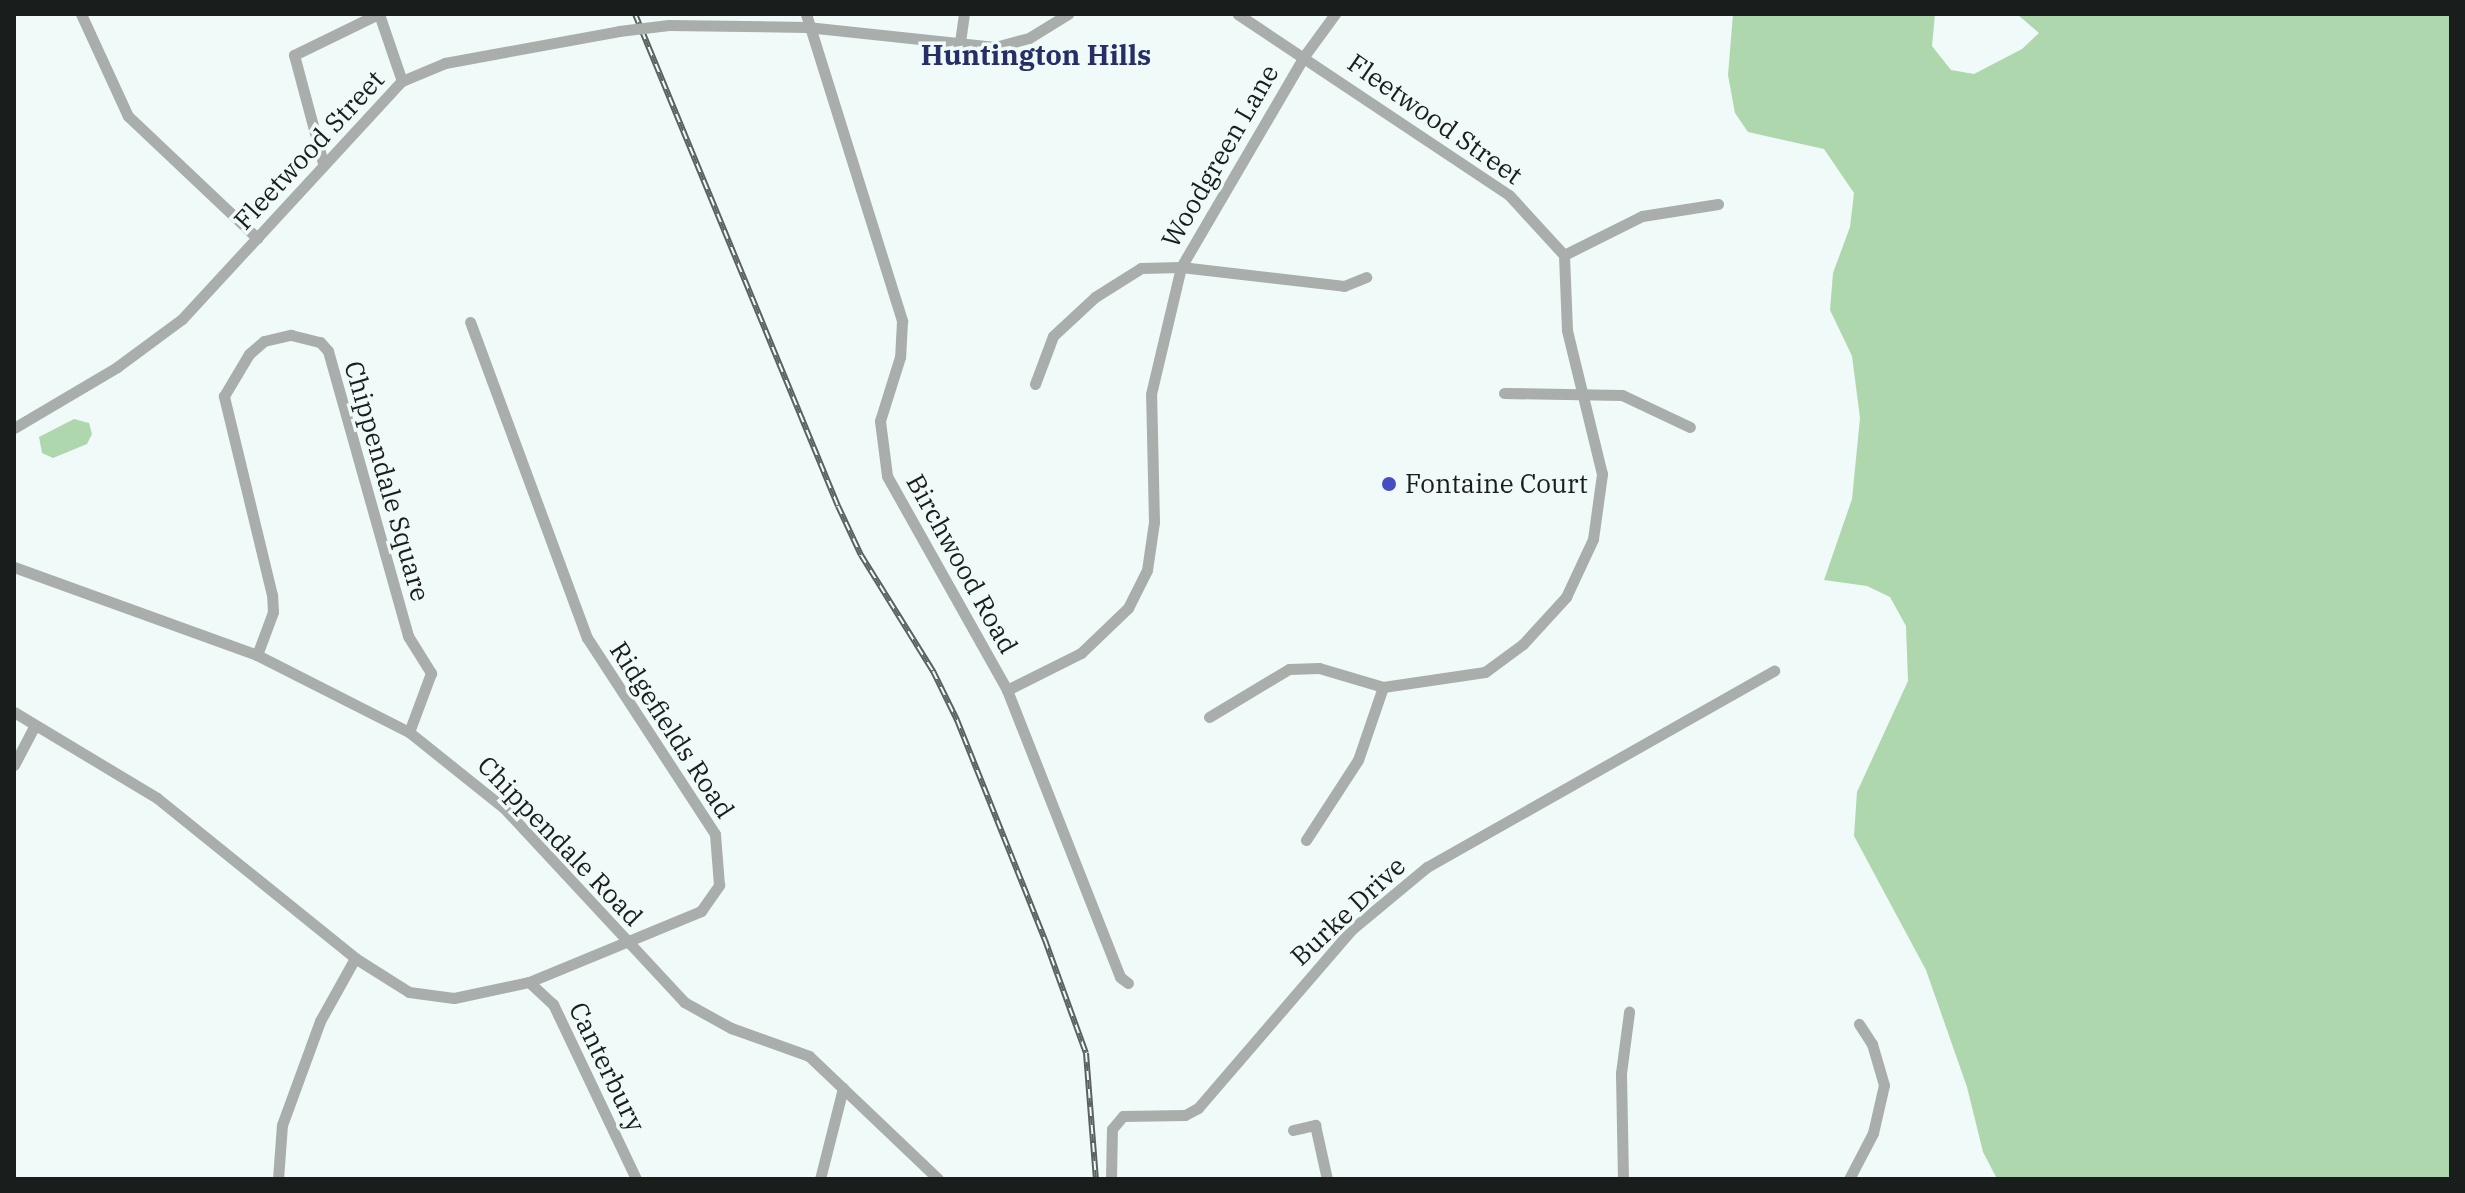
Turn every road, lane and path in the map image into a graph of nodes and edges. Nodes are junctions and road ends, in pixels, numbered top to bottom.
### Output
1 (81, 14) edge
2 (379, 14) edge
3 (964, 14) edge
4 (1068, 14) edge
5 (1238, 14) edge
6 (1335, 14) edge
7 (687, 18) edge
8 (806, 20) edge
9 (960, 42) junction
10 (1305, 55) junction
11 (402, 81) junction
12 (323, 163) junction
13 (1718, 204) dead end
14 (257, 238) junction
15 (1564, 255) junction
16 (1181, 267) junction
17 (1366, 277) dead end
18 (470, 322) dead end
19 (1035, 384) dead end
20 (1504, 393) dead end
21 (1585, 393) junction
22 (14, 427) edge
23 (1690, 427) dead end
24 (14, 567) edge
25 (257, 655) junction
26 (1774, 671) dead end
27 (1383, 687) junction
28 (1007, 690) junction
29 (14, 712) edge
30 (1209, 717) dead end
31 (35, 725) junction
32 (409, 732) junction
33 (14, 765) edge
34 (1306, 840) dead end
35 (628, 941) junction
36 (355, 958) junction
37 (529, 982) junction
38 (1128, 983) dead end
39 (1629, 1012) dead end
40 (1859, 1024) dead end
41 (843, 1088) junction
42 (1293, 1130) dead end
43 (278, 1179) edge
44 (636, 1179) edge
45 (820, 1179) edge
46 (938, 1179) edge
47 (1111, 1179) edge
48 (1327, 1179) edge
49 (1623, 1179) edge
50 (1849, 1179) edge

1 - 14 street
2 - 11 street
2 - 12 street
3 - 9 street
4 - 9 street, Fleetwood Street
5 - 10 street, Fleetwood Street
6 - 10 street, Woodgreen Lane
7 - 8 street, Fleetwood Street
7 - 11 street, Fleetwood Street, bridge
8 - 9 street, Fleetwood Street
8 - 28 street, Birchwood Road
10 - 15 street, Fleetwood Street
10 - 16 street, Woodgreen Lane
11 - 12 street, Fleetwood Street
12 - 14 street, Fleetwood Street
13 - 15 street
14 - 22 street, Fleetwood Street
15 - 21 street
16 - 17 street
16 - 19 street
16 - 28 street, Woodgreen Lane
18 - 35 street, Ridgefields Road
20 - 21 street
21 - 23 street
21 - 27 street
24 - 25 street, Chippendale Road
25 - 32 street, Chippendale Road
25 - 32 street, Chippendale Square
26 - 47 street, Burke Drive
27 - 30 street
27 - 34 street
28 - 38 street, Birchwood Road
29 - 31 street, Ridgefields Road
31 - 33 street
31 - 36 street, Ridgefields Road
32 - 35 street, Chippendale Road
35 - 37 street, Ridgefields Road
35 - 41 street, Chippendale Road
36 - 37 street, Ridgefields Road
36 - 43 street
37 - 44 street, Canterbury
39 - 49 street
40 - 50 street
41 - 45 street
41 - 46 street, Chippendale Road
42 - 48 street

